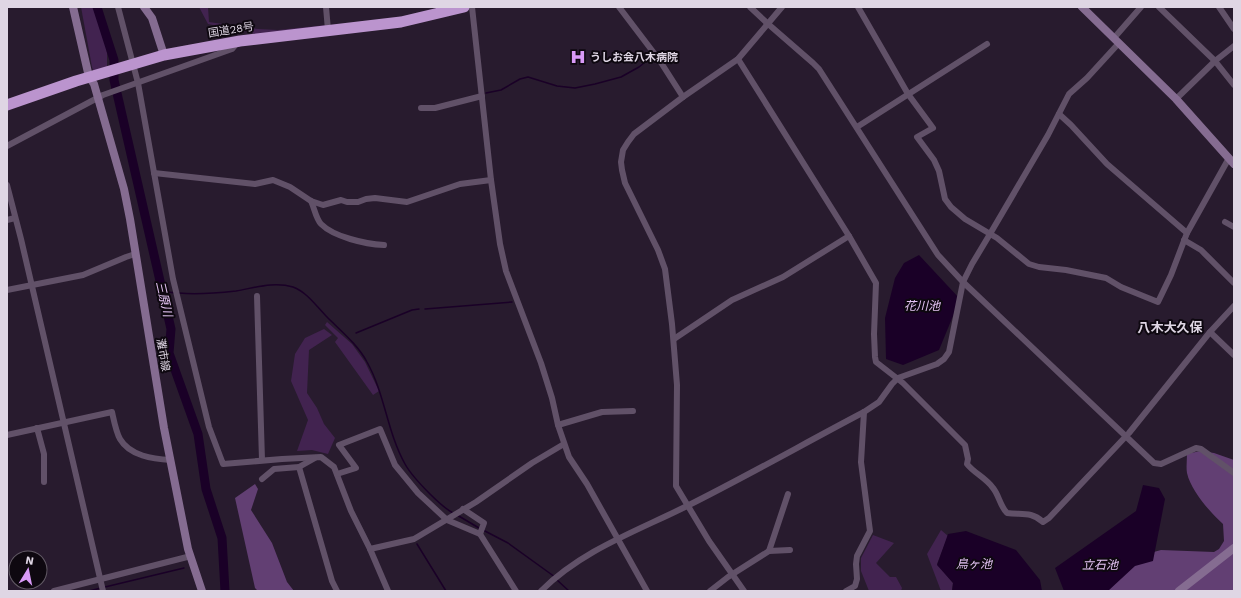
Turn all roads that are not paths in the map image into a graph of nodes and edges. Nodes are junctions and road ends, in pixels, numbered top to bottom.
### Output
1 (73, 7) edge
2 (118, 7) edge
3 (144, 7) edge
4 (326, 7) edge
5 (464, 7) edge
6 (472, 7) edge
7 (619, 7) edge
8 (750, 7) edge
9 (782, 7) edge
10 (858, 7) edge
11 (1082, 7) edge
12 (1141, 7) edge
13 (1159, 7) edge
14 (1219, 7) edge
15 (767, 23) junction
16 (1234, 29) edge
17 (328, 30) junction
18 (1117, 40) junction
19 (240, 41) junction
20 (987, 44) dead end
21 (1234, 46) edge
22 (164, 55) junction
23 (738, 59) junction
24 (1215, 61) junction
25 (131, 65) junction
26 (89, 77) junction
27 (136, 84) junction
28 (1234, 85) edge
29 (908, 94) junction
30 (100, 96) junction
31 (482, 96) junction
32 (683, 97) junction
33 (1176, 99) junction
34 (7, 105) edge
35 (421, 108) dead end
36 (1059, 114) junction
37 (857, 127) junction
38 (7, 146) edge
39 (1231, 161) edge
40 (154, 173) junction
41 (491, 180) junction
42 (7, 185) edge
43 (312, 201) junction
44 (15, 218) junction
45 (7, 220) edge
46 (1225, 222) dead end
47 (1234, 227) edge
48 (1187, 233) junction
49 (990, 234) junction
50 (849, 236) junction
51 (1184, 240) junction
52 (384, 245) dead end
53 (135, 254) junction
54 (963, 282) junction
55 (1234, 283) edge
56 (31, 285) junction
57 (7, 290) edge
58 (257, 296) dead end
59 (1234, 306) edge
60 (1210, 332) junction
61 (674, 339) junction
62 (1234, 355) edge
63 (898, 378) junction
64 (633, 411) dead end
65 (864, 412) junction
66 (64, 423) junction
67 (558, 425) junction
68 (37, 428) junction
69 (7, 435) edge
70 (1125, 437) junction
71 (564, 444) junction
72 (316, 458) junction
73 (171, 460) junction
74 (262, 460) junction
75 (299, 467) junction
76 (1234, 473) edge
77 (337, 474) junction
78 (262, 480) dead end
79 (44, 482) dead end
80 (788, 494) dead end
81 (686, 506) junction
82 (462, 510) junction
83 (448, 519) junction
84 (480, 534) junction
85 (618, 538) junction
86 (1234, 548) edge
87 (370, 549) junction
88 (790, 550) dead end
89 (769, 551) junction
90 (191, 556) junction
91 (733, 574) junction
92 (100, 580) junction
93 (54, 591) edge
94 (103, 591) edge
95 (202, 591) edge
96 (337, 591) edge
97 (388, 591) edge
98 (516, 591) edge
99 (541, 591) edge
100 (647, 591) edge
101 (710, 591) edge
102 (744, 591) edge
103 (846, 591) edge
104 (1180, 591) edge

1 - 26 main road, 灘市線
2 - 25 street
3 - 22 main road
4 - 17 street
5 - 17 highway, 国道28号
6 - 31 street
7 - 32 street
8 - 15 street
9 - 15 street
10 - 29 street
11 - 18 main road
12 - 18 street
13 - 24 street
14 - 16 street
15 - 23 street
15 - 37 street
17 - 19 highway, 国道28号
18 - 33 main road
18 - 36 street
19 - 22 highway, 国道28号
19 - 27 street
20 - 29 street
21 - 24 street
22 - 25 highway, 国道28号
23 - 32 street
23 - 50 street
24 - 28 street
24 - 33 street
25 - 26 highway, 国道28号
25 - 27 street
26 - 30 main road, 灘市線
26 - 34 highway, 国道28号
27 - 30 street
27 - 40 street
29 - 37 street
29 - 49 street
30 - 38 street
30 - 53 main road, 灘市線
31 - 35 street
31 - 41 street
32 - 61 street
33 - 39 main road
36 - 48 street
36 - 49 street
37 - 54 street
39 - 48 street
40 - 43 street
40 - 74 street
41 - 43 street
41 - 67 street
42 - 44 street
43 - 52 street
44 - 45 street
44 - 56 street
46 - 47 street
48 - 51 street
49 - 51 street
49 - 54 street
50 - 61 street
50 - 63 street
51 - 55 street
53 - 56 street
53 - 73 main road, 灘市線
54 - 63 street
54 - 70 street
56 - 57 street
56 - 66 street
58 - 74 street
59 - 60 street
60 - 62 street
60 - 70 street
61 - 81 street
63 - 65 street
63 - 70 street
64 - 67 street
65 - 81 street
65 - 103 street
66 - 68 street
66 - 73 street
66 - 92 street
67 - 71 street
68 - 69 street
68 - 79 street
70 - 76 street
71 - 82 street
71 - 85 street
72 - 74 street
72 - 75 street
72 - 77 street
73 - 90 main road, 灘市線
75 - 78 street
75 - 96 street
77 - 83 street
77 - 87 street
80 - 89 street
81 - 85 street
81 - 91 street
82 - 83 street
82 - 84 street
83 - 84 street
83 - 87 street
84 - 98 street
85 - 99 street
85 - 100 street
86 - 104 main road
87 - 97 street
88 - 89 street
89 - 91 street
90 - 92 street
90 - 95 main road, 灘市線
91 - 101 street
91 - 102 street
92 - 93 street
92 - 94 street

